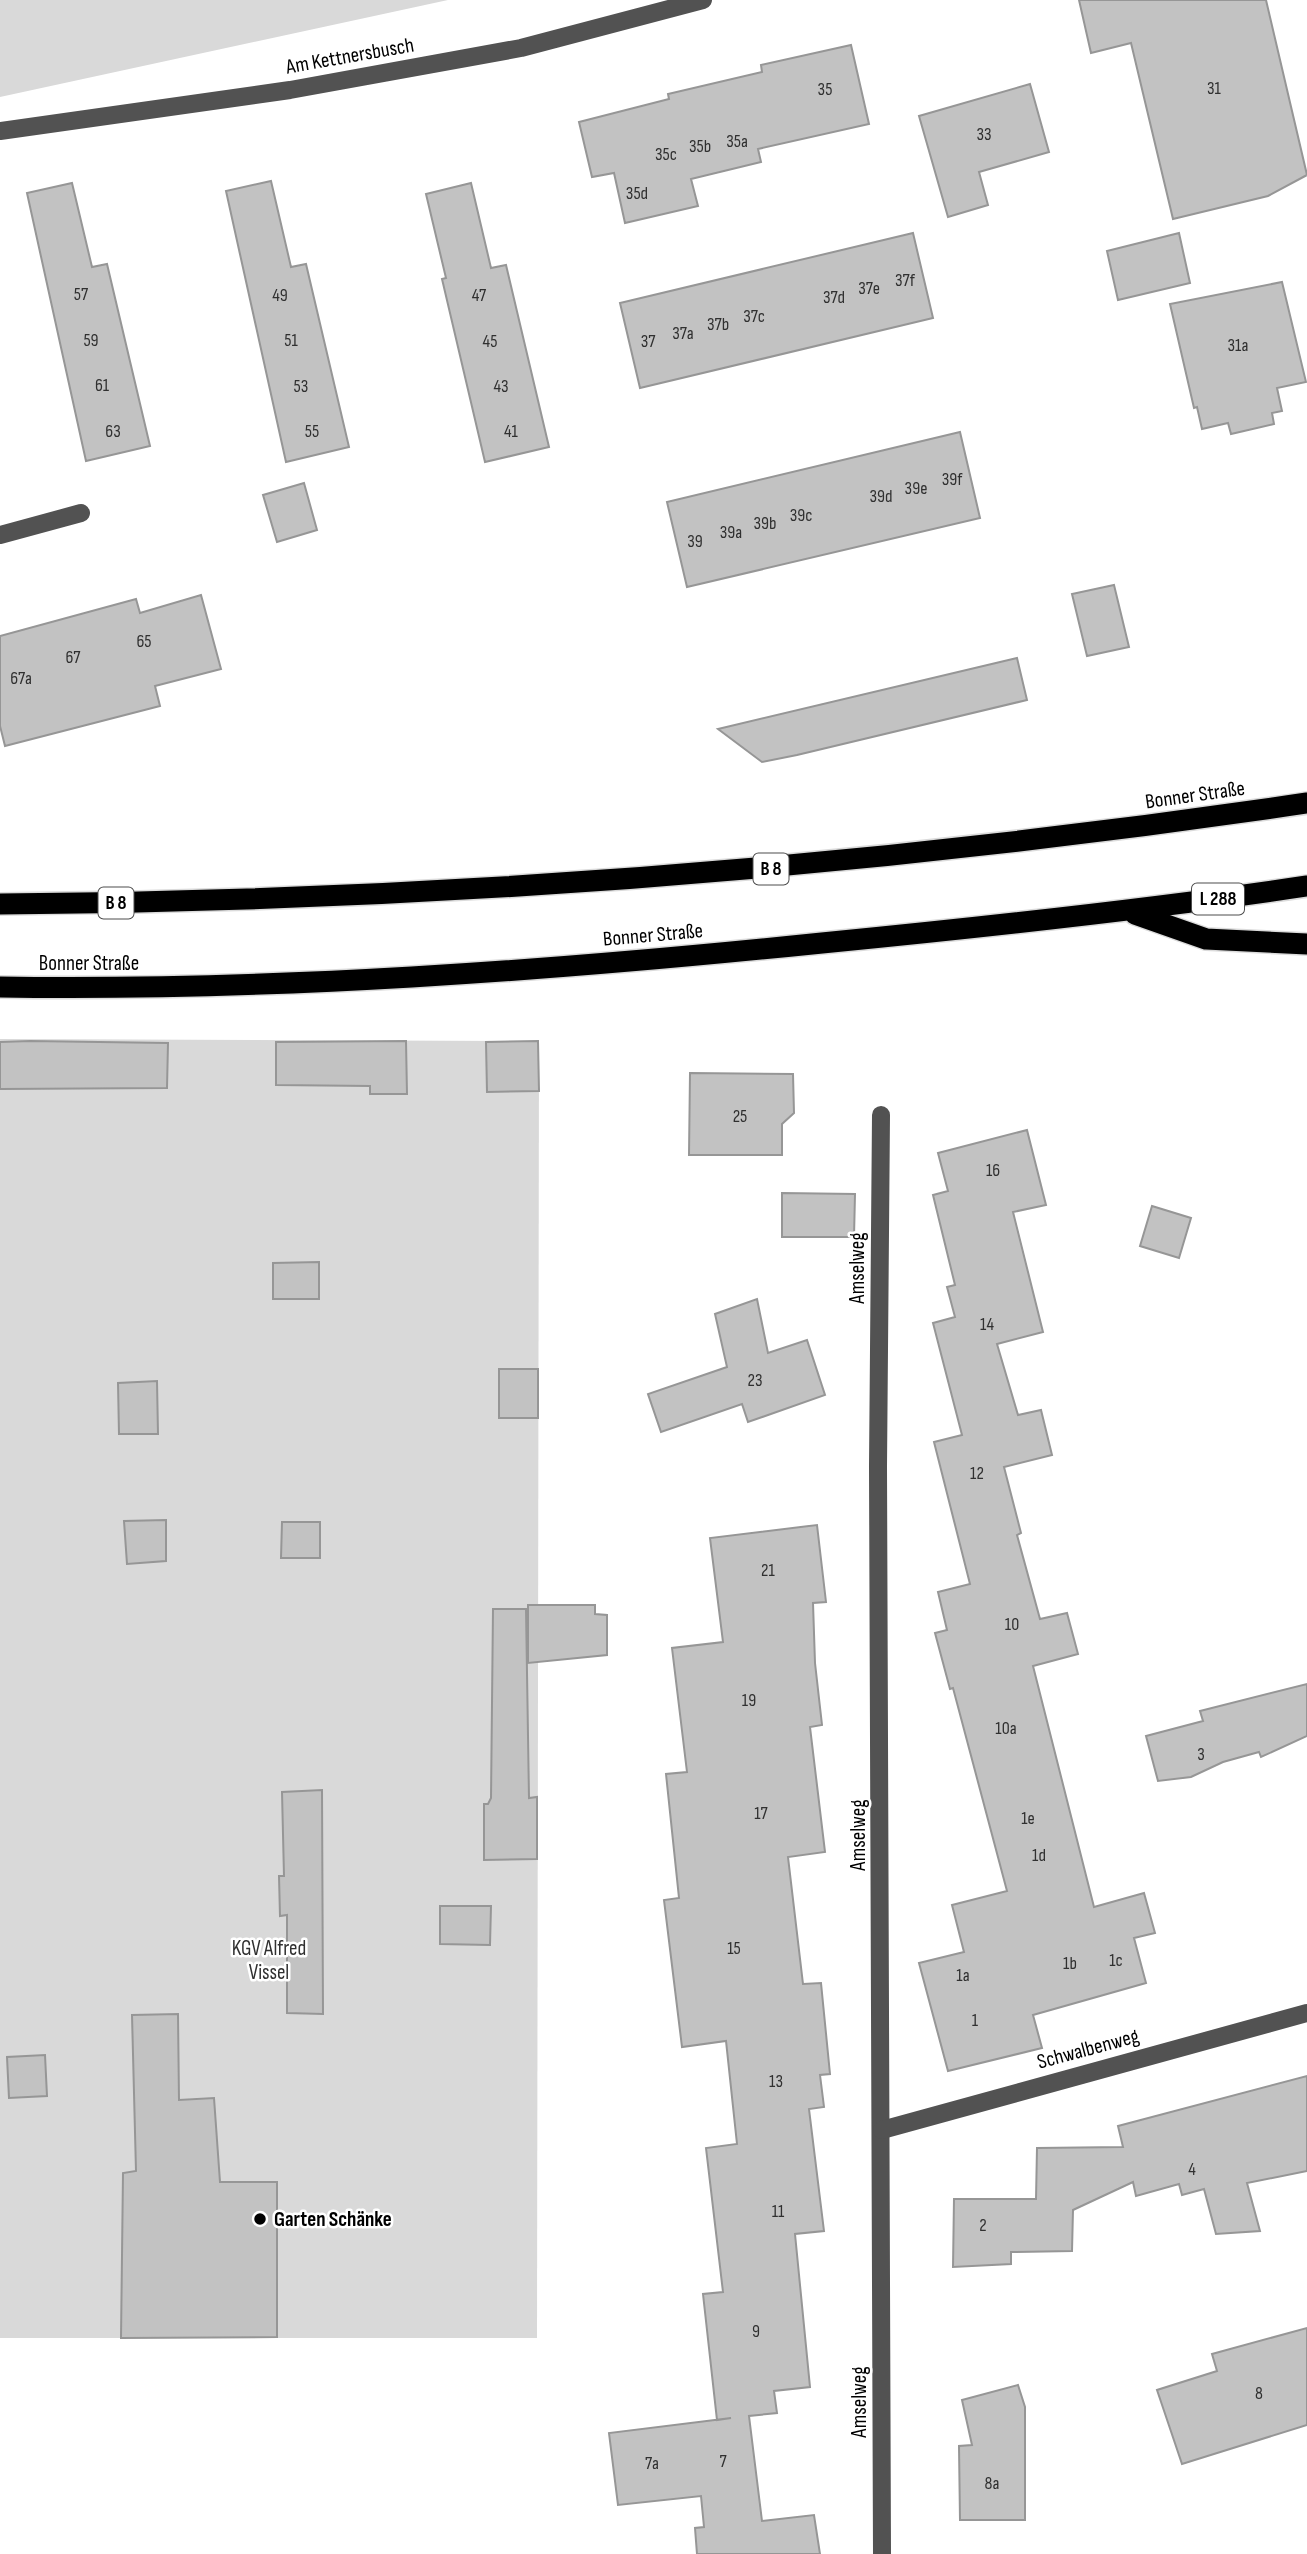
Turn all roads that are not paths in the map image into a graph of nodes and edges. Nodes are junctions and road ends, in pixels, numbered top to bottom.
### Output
1 (703, 0) edge
2 (0, 131) edge
3 (81, 513) dead end
4 (0, 534) edge
5 (1307, 803) edge
6 (1307, 886) edge
7 (0, 904) edge
8 (1129, 912) junction
9 (1307, 944) edge
10 (0, 987) edge
11 (881, 1115) dead end
12 (1307, 2013) edge
13 (882, 2130) junction
14 (882, 2554) edge

1 - 2 street, Am Kettnersbusch
3 - 4 street
5 - 7 highway, Bonner Straße / B 8
6 - 8 highway, Bonner Straße / L 288
8 - 9 highway
8 - 10 highway, Bonner Straße
11 - 13 street, Amselweg
12 - 13 street, Schwalbenweg
13 - 14 street, Amselweg

